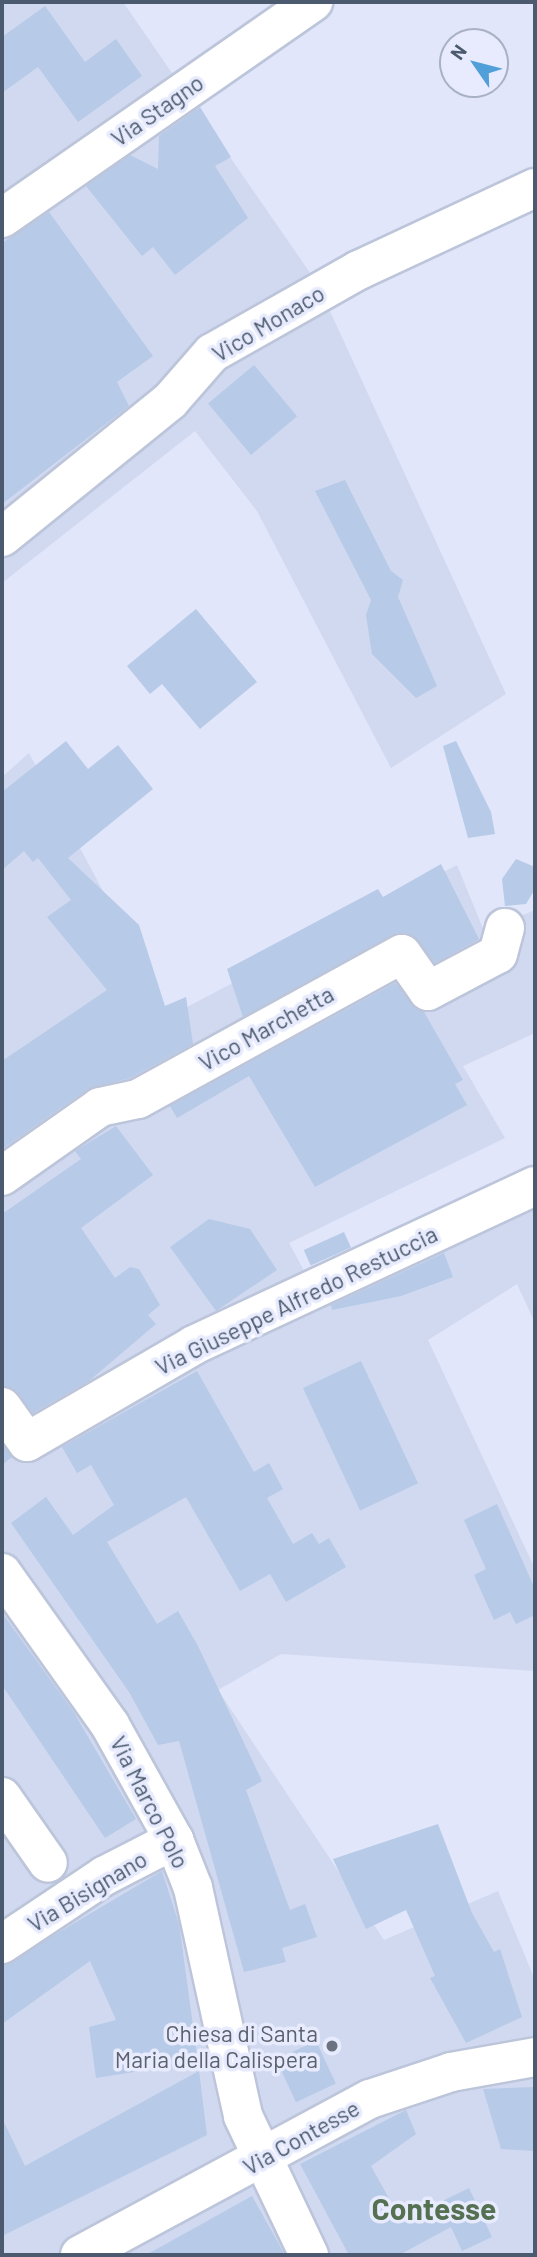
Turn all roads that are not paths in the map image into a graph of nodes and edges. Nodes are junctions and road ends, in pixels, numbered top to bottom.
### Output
1 (313, 2) edge
2 (535, 188) edge
3 (2, 218) edge
4 (2, 537) edge
5 (505, 928) dead end
6 (2, 1176) edge
7 (535, 1186) edge
8 (2, 1407) edge
9 (2, 1573) edge
10 (2, 1797) edge
11 (174, 1840) junction
12 (48, 1863) dead end
13 (2, 1944) edge
14 (535, 2057) edge
15 (260, 2161) junction
16 (80, 2255) edge
17 (309, 2255) edge

1 - 3 street, Via Stagno
2 - 4 street, Vico Monaco
5 - 6 street, Vico Marchetta
7 - 8 street, Via Giuseppe Alfredo Restuccia
9 - 11 street, Via Marco Polo
10 - 12 street
11 - 13 street, Via Bisignano
11 - 15 street, Via Marco Polo
14 - 15 street, Via Contesse
15 - 16 street, Via Contesse
15 - 17 street, Via Marco Polo

